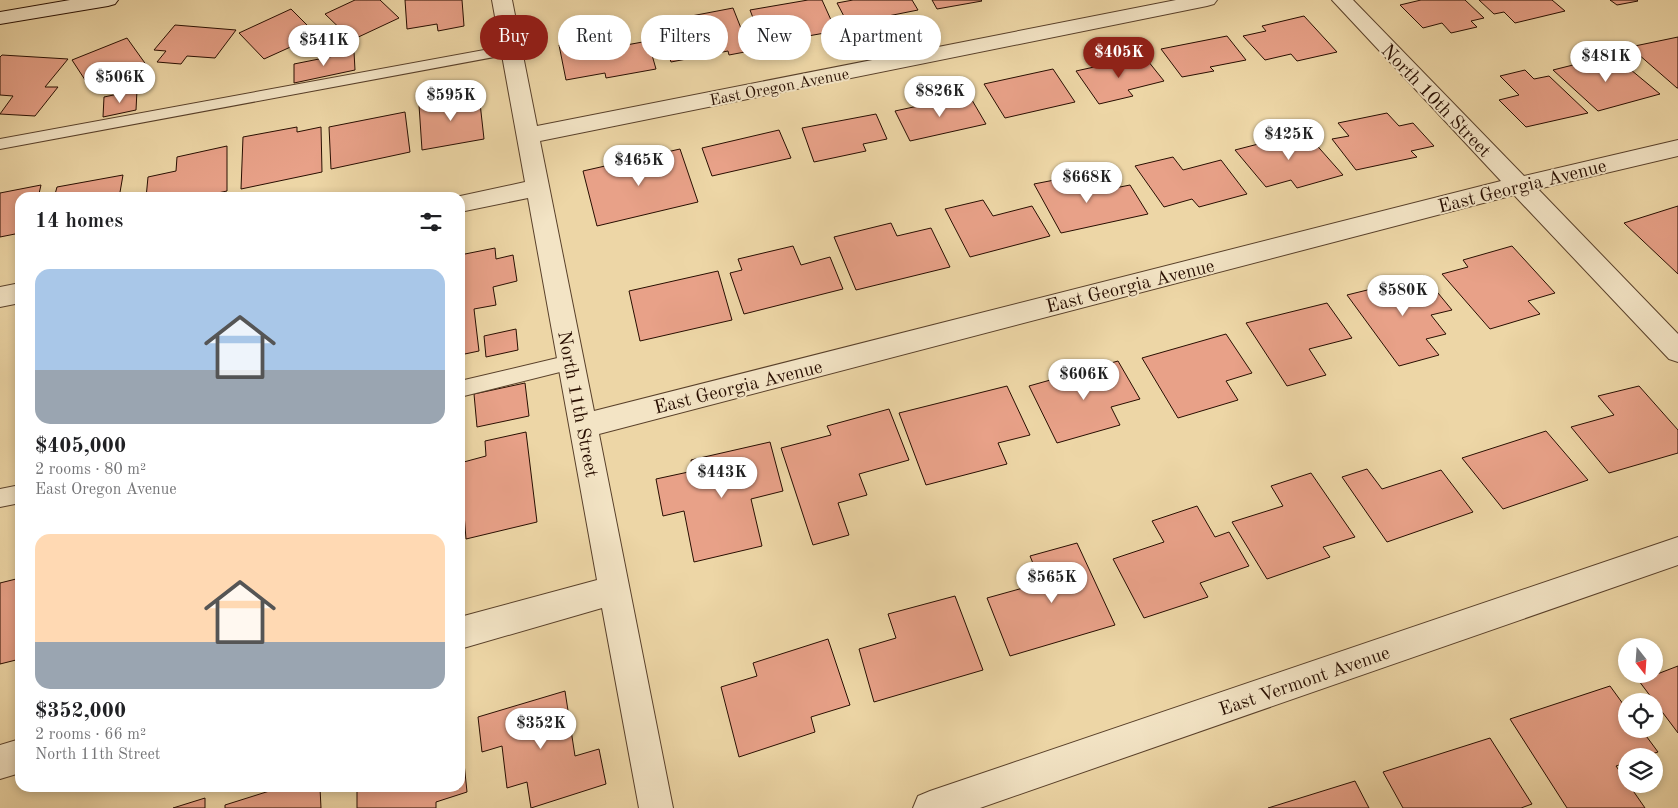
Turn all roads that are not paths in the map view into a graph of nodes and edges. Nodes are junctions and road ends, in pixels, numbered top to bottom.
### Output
1 (108, 0) edge
2 (502, 0) edge
3 (1207, 0) edge
4 (1342, 0) edge
5 (505, 15) edge
6 (0, 18) edge
7 (480, 56) edge
8 (513, 60) edge
9 (527, 136) junction
10 (0, 144) edge
11 (1678, 148) edge
12 (1518, 185) junction
13 (537, 188) junction
14 (465, 202) edge
15 (15, 294) edge
16 (0, 297) edge
17 (1678, 352) edge
18 (570, 363) junction
19 (465, 389) edge
20 (583, 426) junction
21 (15, 495) edge
22 (0, 498) edge
23 (1678, 551) edge
24 (616, 590) junction
25 (465, 633) edge
26 (15, 758) edge
27 (0, 762) edge
28 (656, 808) edge
29 (930, 808) edge

1 - 6 street
2 - 5 street, North 11th Street
3 - 9 street, East Oregon Avenue
4 - 12 street, North 10th Street
7 - 10 lane
8 - 9 street, North 11th Street
9 - 13 street, North 11th Street
11 - 12 street, East Georgia Avenue
12 - 17 street, North 10th Street
12 - 20 street, East Georgia Avenue
13 - 14 street
13 - 18 street, North 11th Street
15 - 16 street
18 - 19 lane
18 - 20 street, North 11th Street
20 - 24 street, North 11th Street
21 - 22 lane
23 - 29 street, East Vermont Avenue
24 - 25 street
24 - 28 street, North 11th Street
26 - 27 street

